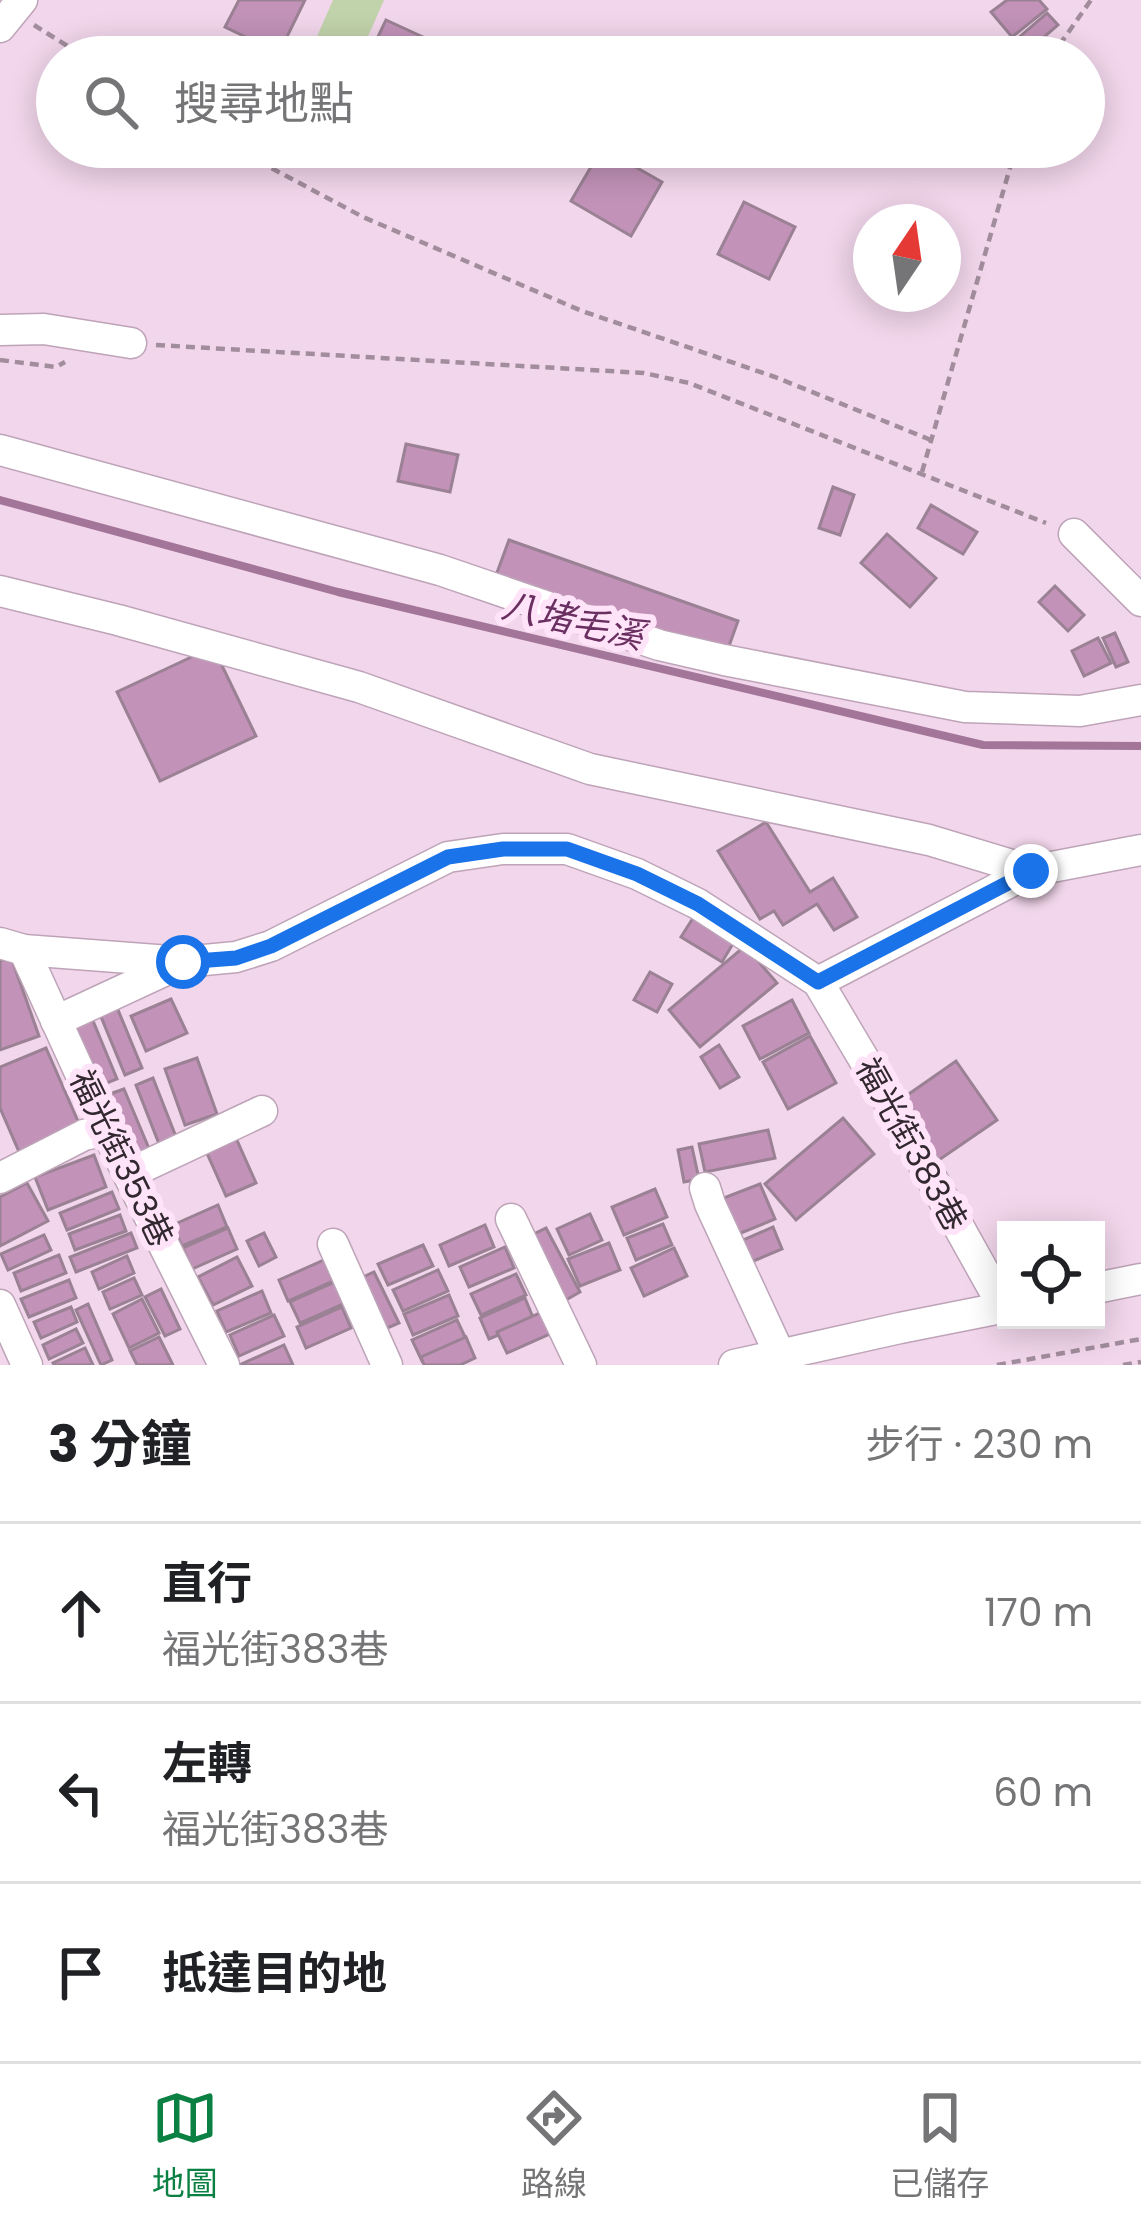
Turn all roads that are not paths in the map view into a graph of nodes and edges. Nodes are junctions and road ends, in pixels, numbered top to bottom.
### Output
1 (0, 330) edge
2 (130, 344) road end
3 (0, 450) edge
4 (1074, 534) road end
5 (0, 591) edge
6 (1141, 601) edge
7 (1141, 700) edge
8 (1141, 850) edge
9 (1031, 871) junction
10 (12, 946) edge
11 (183, 962) junction
12 (818, 982) junction
13 (56, 1021) junction
14 (262, 1111) dead end
15 (106, 1130) junction
16 (128, 1174) junction
17 (0, 1178) edge
18 (705, 1188) dead end
19 (512, 1220) dead end
20 (332, 1244) dead end
21 (1141, 1279) edge
22 (1105, 1286) edge
23 (997, 1294) edge
24 (0, 1304) edge
25 (997, 1310) edge
26 (779, 1353) junction
27 (27, 1365) edge
28 (224, 1365) edge
29 (387, 1365) edge
30 (581, 1365) edge
31 (734, 1365) edge

1 - 2 street
3 - 7 street
4 - 6 street
5 - 9 street
8 - 9 street
9 - 12 street
10 - 11 street, 福光街383巷
10 - 13 street, 福光街353巷
11 - 12 street, 福光街383巷
11 - 13 street
12 - 23 street, 福光街383巷
13 - 15 street, 福光街353巷
14 - 16 street
15 - 16 street, 福光街353巷
15 - 17 street
16 - 28 street, 福光街353巷
18 - 26 street
19 - 30 street
20 - 29 street
21 - 22 street
24 - 27 street
25 - 26 street
26 - 31 street

